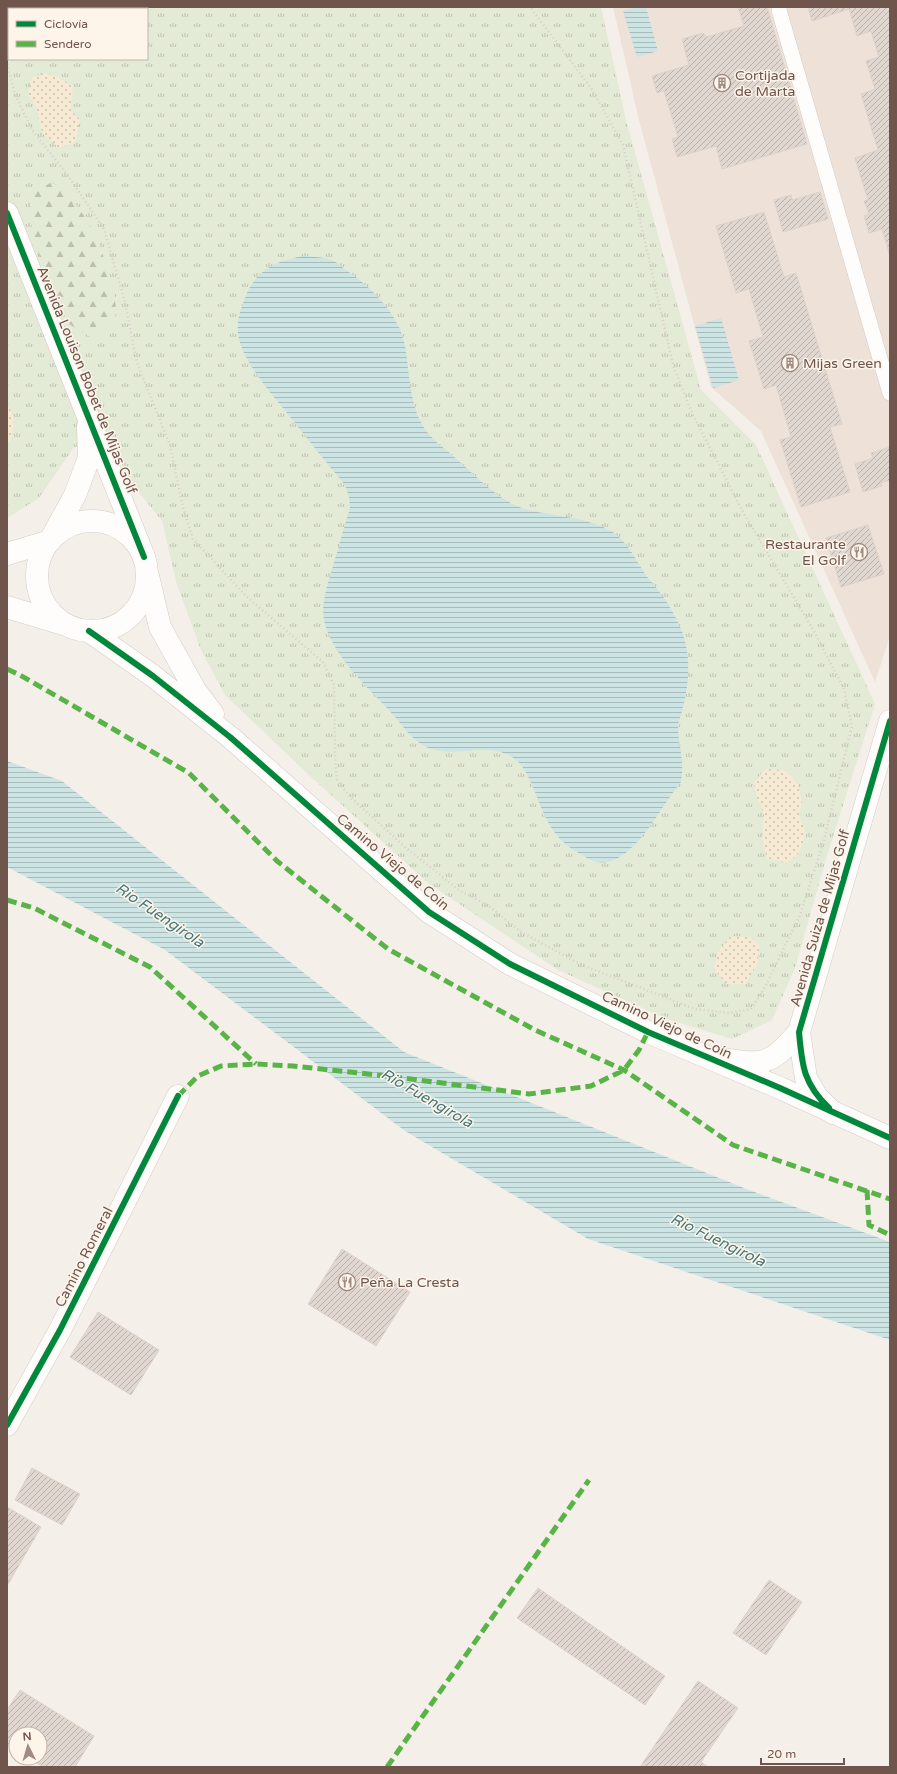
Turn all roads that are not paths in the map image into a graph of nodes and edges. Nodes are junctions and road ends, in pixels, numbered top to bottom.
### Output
1 (779, 10) dead end
2 (7, 213) edge
3 (890, 393) edge
4 (88, 412) junction
5 (51, 539) junction
6 (7, 554) edge
7 (146, 566) junction
8 (7, 606) edge
9 (80, 629) junction
10 (890, 721) edge
11 (230, 737) junction
12 (799, 1032) junction
13 (705, 1057) junction
14 (178, 1096) dead end
15 (835, 1115) junction
16 (890, 1138) edge
17 (7, 1426) edge

1 - 3 lane
2 - 4 street, Avenida Louison Bobet de Mijas Golf
4 - 5 street, Avenida Louison Bobet de Mijas Golf
4 - 7 street, Avenida Louison Bobet de Mijas Golf
5 - 6 street
5 - 7 street
5 - 9 street
7 - 9 street
7 - 11 street, Camino Viejo de Coín
8 - 9 street, Camino Viejo de Coín
9 - 11 street, Camino Viejo de Coín
10 - 12 street, Avenida Suiza de Mijas Golf
11 - 13 street, Camino Viejo de Coín
12 - 13 street, Avenida Suiza de Mijas Golf
12 - 15 street, Avenida Suiza de Mijas Golf
13 - 15 street, Camino Viejo de Coín
14 - 17 street, Camino Romeral
15 - 16 street, Camino Viejo de Coín

